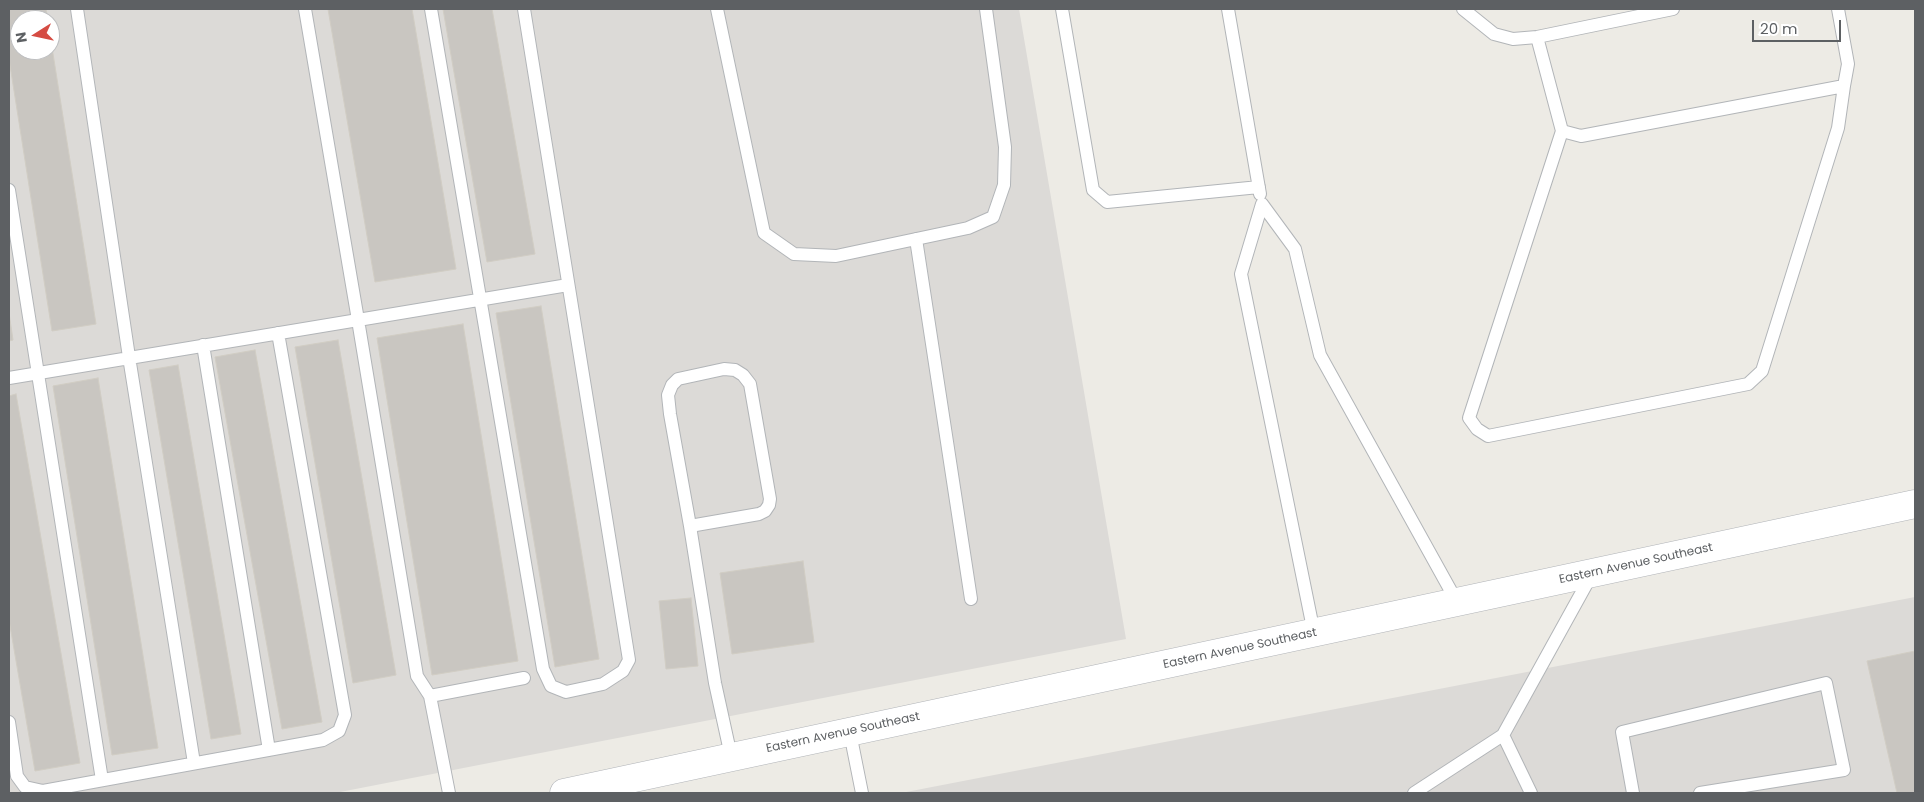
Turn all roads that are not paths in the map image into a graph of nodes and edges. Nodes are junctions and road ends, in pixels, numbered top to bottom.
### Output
1 (77, 9) edge
2 (305, 9) edge
3 (431, 9) edge
4 (524, 9) edge
5 (717, 9) edge
6 (986, 9) edge
7 (1062, 9) edge
8 (1228, 9) edge
9 (1463, 9) edge
10 (1673, 9) edge
11 (1838, 9) edge
12 (1537, 37) junction
13 (1844, 86) junction
14 (1562, 131) junction
15 (1259, 187) junction
16 (9, 190) edge
17 (1262, 204) junction
18 (916, 239) junction
19 (568, 284) junction
20 (481, 299) junction
21 (358, 320) junction
22 (278, 333) junction
23 (203, 345) junction
24 (129, 357) junction
25 (37, 373) junction
26 (9, 378) edge
27 (1915, 504) edge
28 (690, 526) junction
29 (1592, 574) junction
30 (971, 599) dead end
31 (1457, 602) junction
32 (1314, 633) junction
33 (524, 678) dead end
34 (430, 696) junction
35 (9, 722) edge
36 (850, 733) junction
37 (1503, 735) junction
38 (269, 750) junction
39 (731, 756) junction
40 (194, 763) junction
41 (102, 780) junction
42 (449, 793) edge
43 (564, 793) edge
44 (862, 793) edge
45 (1414, 793) edge
46 (1531, 793) edge
47 (1633, 793) edge
48 (1700, 793) edge

1 - 24 lane
2 - 21 lane
3 - 20 lane
4 - 19 lane
5 - 18 lane
6 - 18 lane
7 - 15 lane
8 - 15 lane
9 - 12 lane
10 - 12 lane
11 - 13 lane
12 - 14 lane
13 - 14 lane
13 - 14 lane
15 - 17 lane
16 - 25 lane
17 - 31 lane
17 - 32 lane
18 - 30 lane
19 - 20 lane
19 - 20 lane
20 - 21 lane
21 - 22 lane
21 - 34 lane
22 - 23 lane
22 - 38 lane
23 - 24 lane
23 - 38 lane
24 - 25 lane
24 - 40 lane
25 - 26 lane
25 - 41 lane
27 - 29 main road, Eastern Avenue Southeast
28 - 28 lane
28 - 39 lane
29 - 31 main road, Eastern Avenue Southeast
29 - 37 lane
31 - 32 main road, Eastern Avenue Southeast
32 - 36 main road, Eastern Avenue Southeast
33 - 34 lane
34 - 42 lane
35 - 41 lane
36 - 39 main road, Eastern Avenue Southeast
36 - 44 lane
37 - 45 lane
37 - 46 lane
38 - 40 lane
39 - 43 main road, Eastern Avenue Southeast
40 - 41 lane
47 - 48 lane

